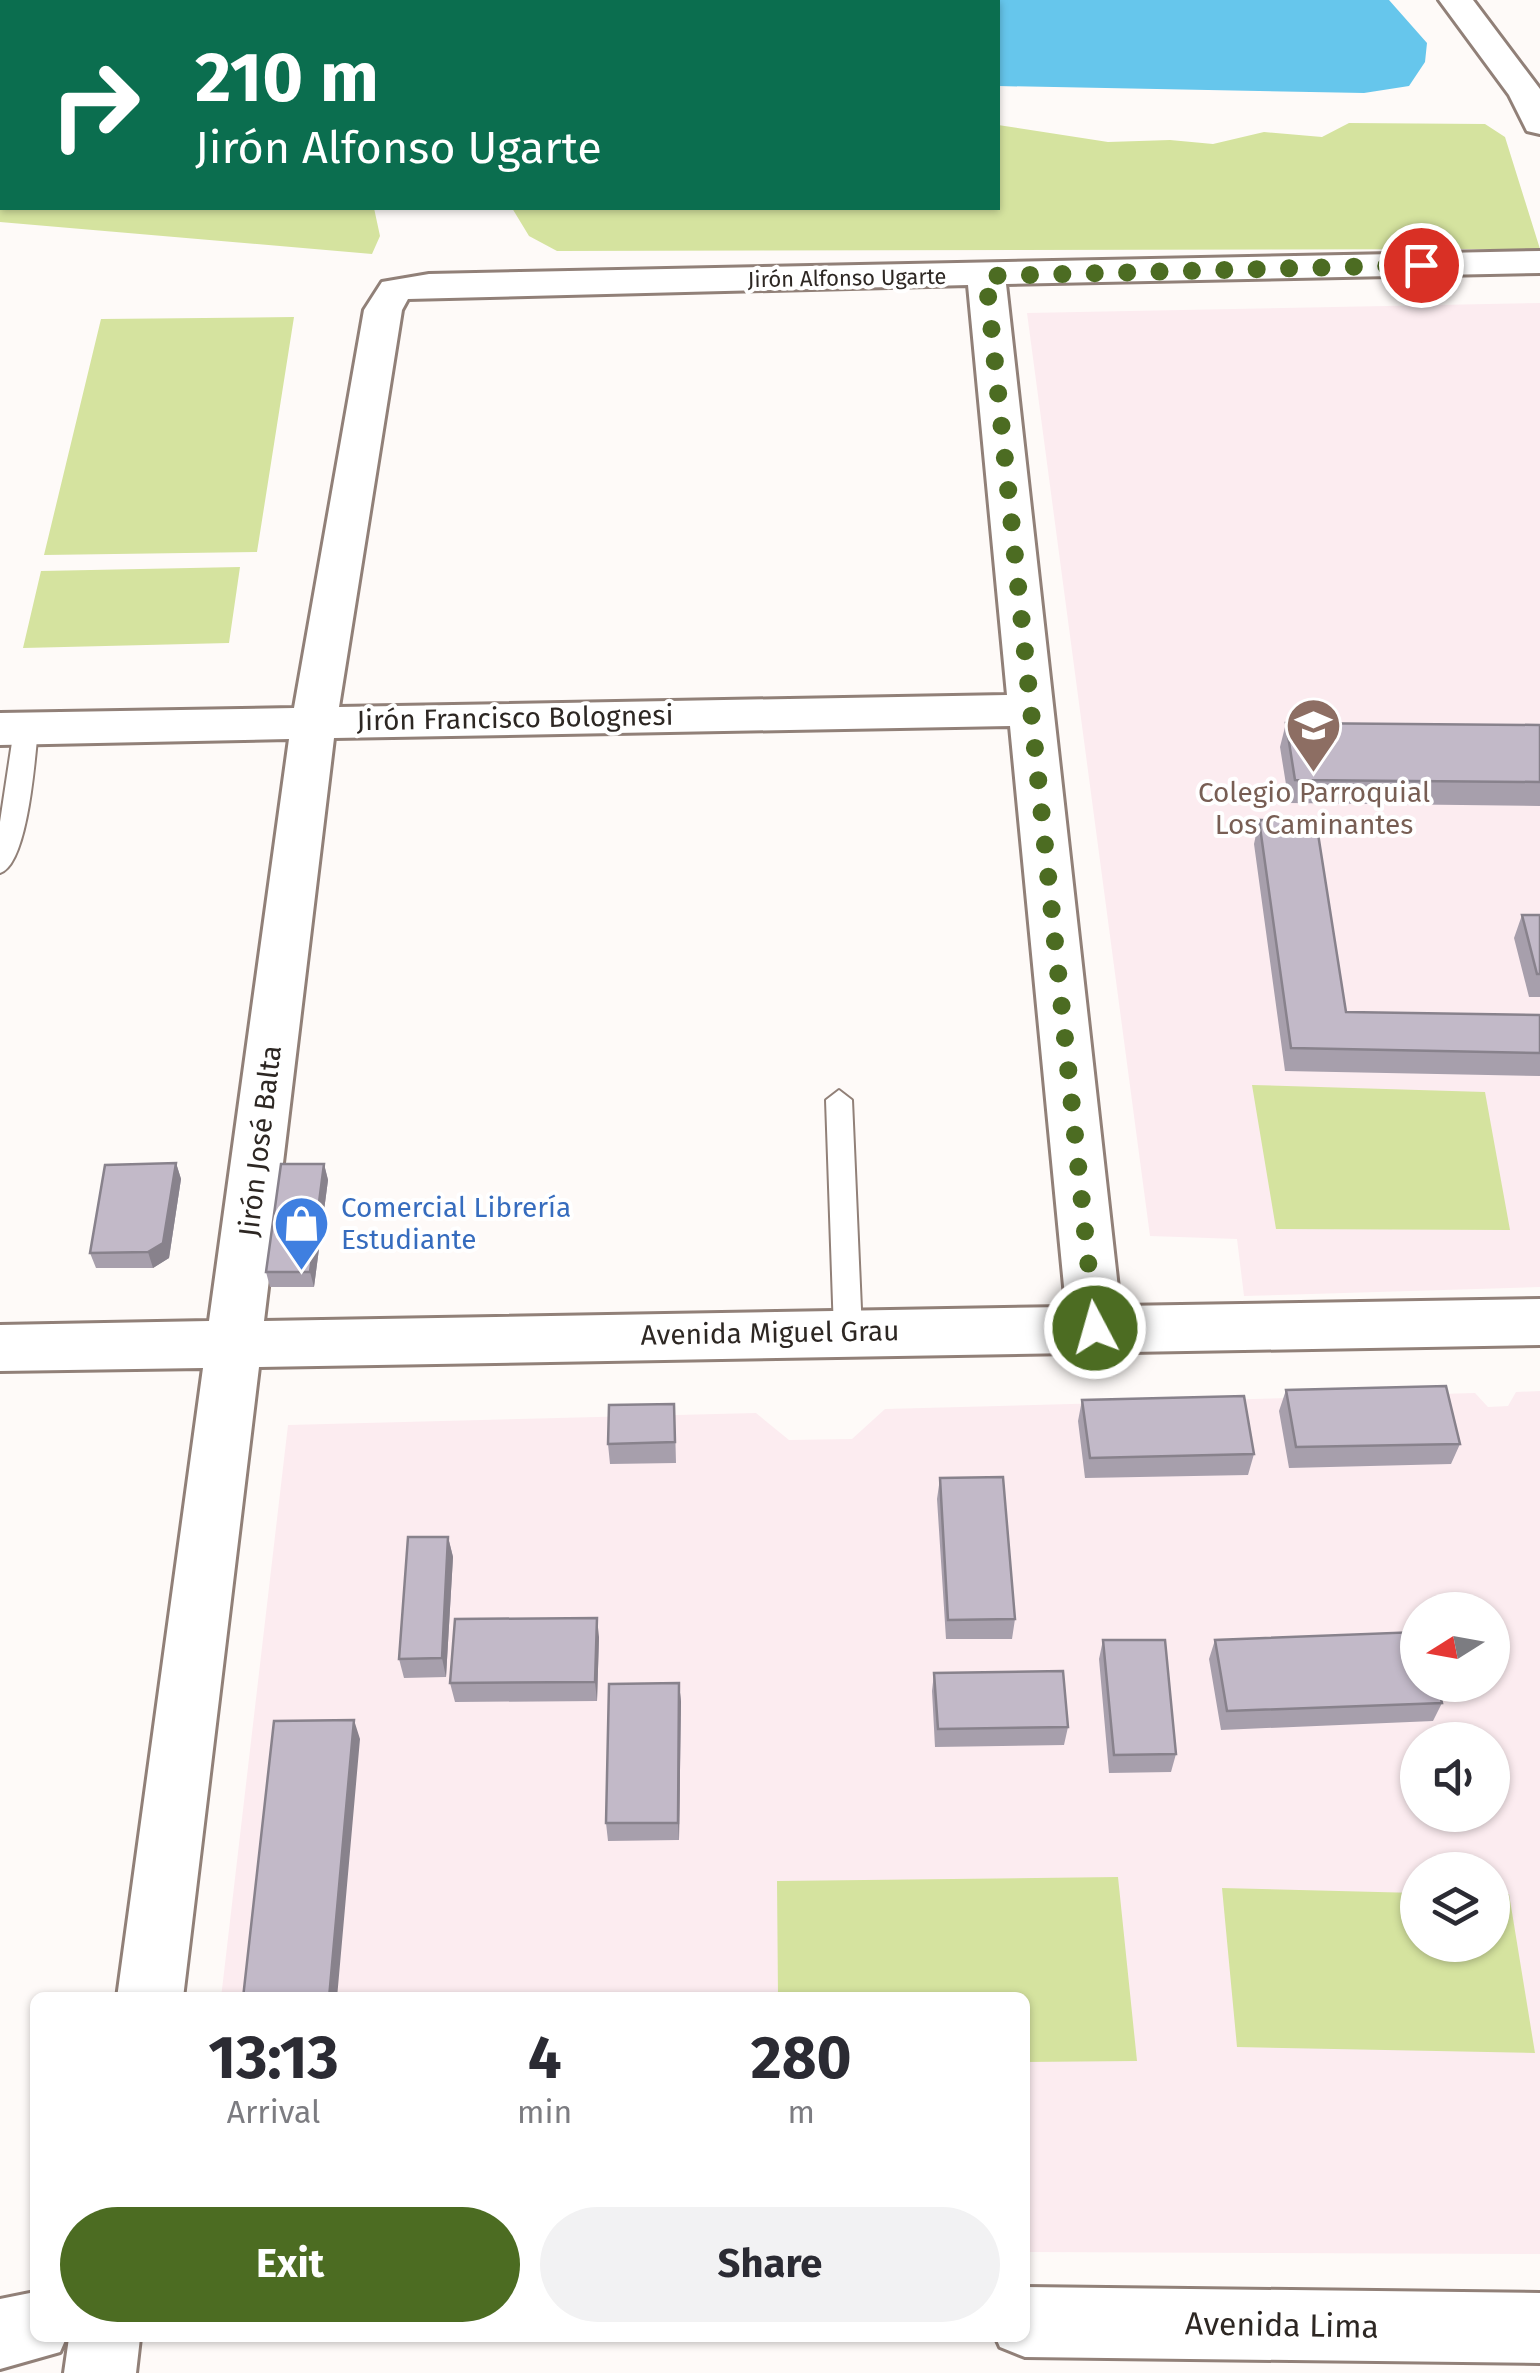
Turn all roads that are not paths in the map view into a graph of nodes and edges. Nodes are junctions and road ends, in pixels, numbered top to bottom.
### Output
1 (1456, 0) edge
2 (1540, 123) edge
3 (1540, 262) edge
4 (986, 276) junction
5 (395, 290) joint
6 (1030, 710) junction
7 (314, 720) junction
8 (13, 729) edge
9 (0, 864) edge
10 (839, 1100) dead end
11 (1540, 1322) edge
12 (1095, 1328) junction
13 (848, 1332) junction
14 (234, 1344) junction
15 (0, 1348) edge
16 (151, 1992) edge
17 (1030, 2322) edge
18 (30, 2328) edge
19 (1540, 2328) edge
20 (0, 2334) edge
21 (105, 2342) edge
22 (100, 2373) edge

1 - 2 street
3 - 4 street, Jirón Alfonso Ugarte
4 - 5 street, Jirón Alfonso Ugarte
4 - 6 street
5 - 7 street, Jirón José Balta
6 - 7 street, Jirón Francisco Bolognesi
6 - 12 street
7 - 8 street, Jirón Francisco Bolognesi
7 - 14 street, Jirón José Balta
8 - 9 lane
10 - 13 lane
11 - 12 street, Avenida Miguel Grau
12 - 13 street, Avenida Miguel Grau
13 - 14 street, Avenida Miguel Grau
14 - 15 street, Avenida Miguel Grau
14 - 16 street, Jirón José Balta
17 - 19 street, Avenida Lima
18 - 20 street
21 - 22 street

